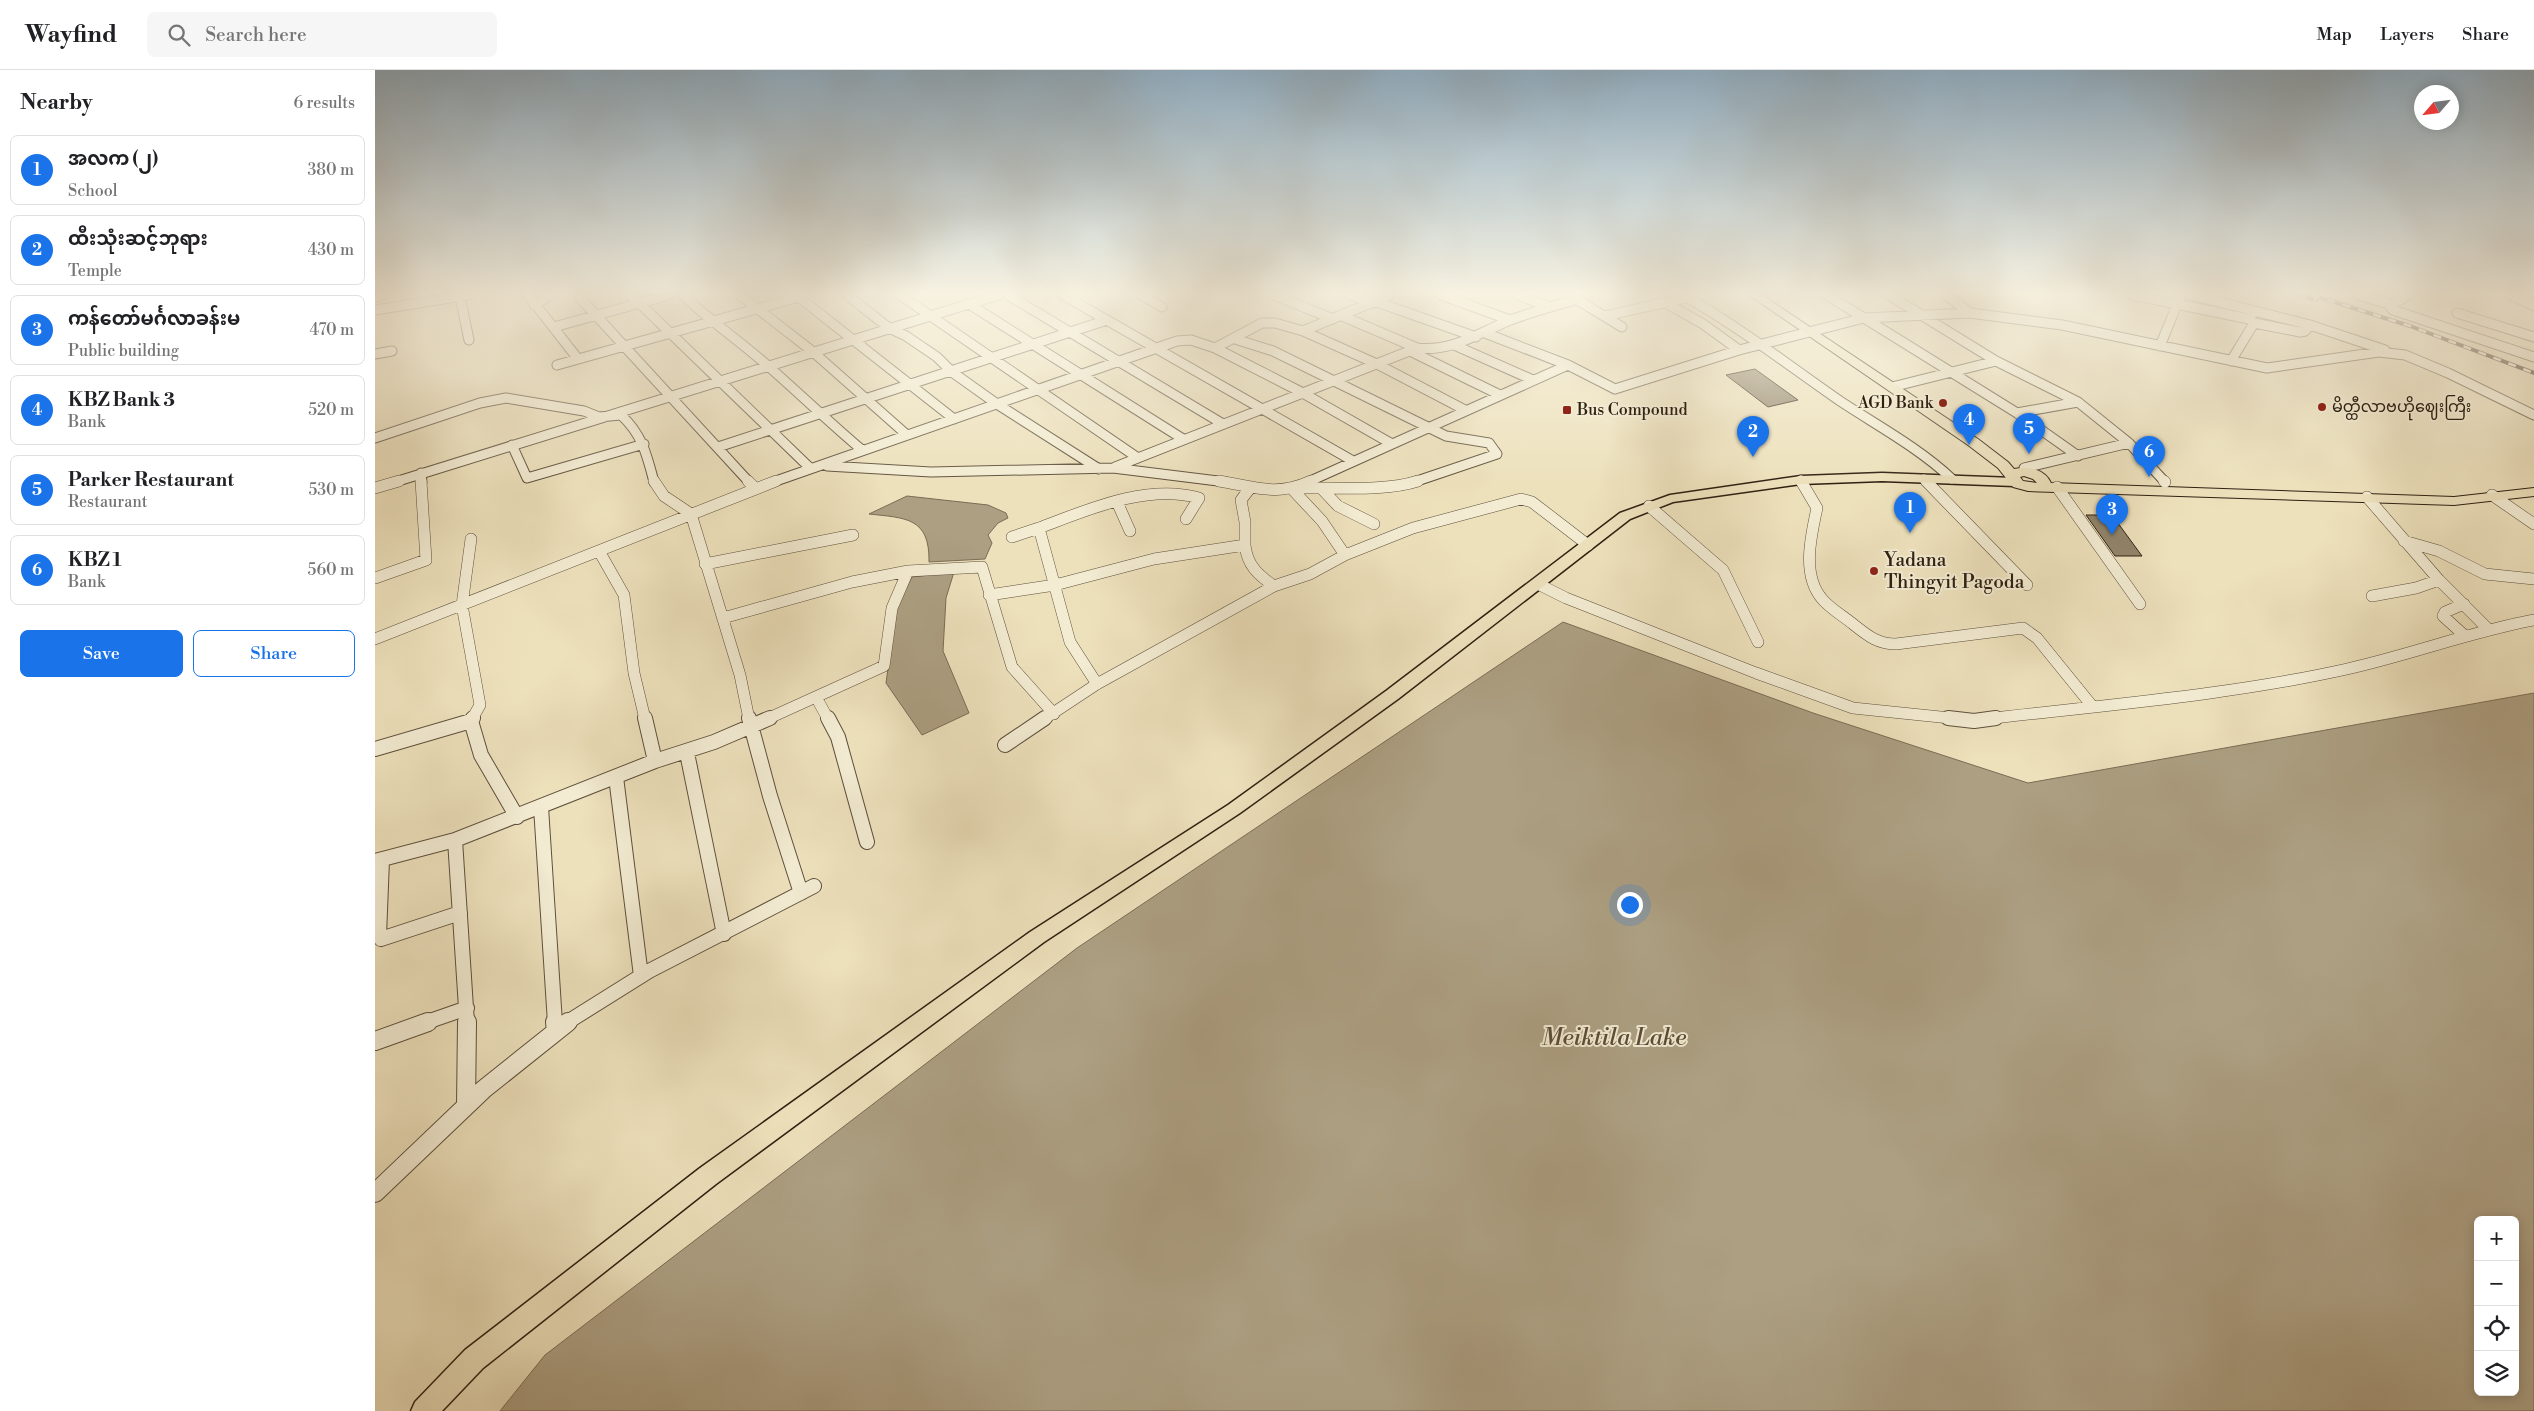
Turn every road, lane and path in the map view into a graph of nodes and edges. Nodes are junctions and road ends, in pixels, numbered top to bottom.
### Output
1 (583, 358) edge
2 (633, 358) edge
3 (695, 358) edge
4 (757, 358) edge
5 (791, 358) edge
6 (817, 358) edge
7 (874, 358) edge
8 (936, 358) edge
9 (996, 358) edge
10 (1054, 358) edge
11 (1112, 358) edge
12 (1128, 358) edge
13 (1172, 358) edge
14 (1234, 358) edge
15 (1287, 358) edge
16 (1363, 358) edge
17 (1392, 358) edge
18 (1429, 358) edge
19 (1481, 358) edge
20 (1553, 358) edge
21 (1715, 358) edge
22 (1778, 358) edge
23 (1854, 358) edge
24 (1926, 358) edge
25 (1990, 358) edge
26 (2215, 358) edge
27 (2233, 358) edge
28 (2347, 358) edge
29 (2411, 358) edge
30 (578, 359) joint
31 (992, 359) junction
32 (1118, 361) junction
33 (1996, 361) junction
34 (2231, 361) junction
35 (1377, 364) junction
36 (1568, 364) junction
37 (557, 365) dead end
38 (767, 365) junction
39 (952, 372) junction
40 (1950, 373) junction
41 (1080, 374) junction
42 (719, 380) junction
43 (1336, 380) junction
44 (1533, 380) junction
45 (909, 386) junction
46 (1896, 386) junction
47 (1036, 390) junction
48 (1301, 392) junction
49 (1500, 395) junction
50 (668, 396) junction
51 (865, 400) junction
52 (2078, 402) junction
53 (997, 404) junction
54 (1261, 408) junction
55 (1465, 410) junction
56 (2017, 413) junction
57 (819, 414) junction
58 (2534, 415) edge
59 (599, 417) junction
60 (954, 420) junction
61 (1223, 424) junction
62 (1429, 428) junction
63 (771, 430) junction
64 (907, 435) junction
65 (375, 438) edge
66 (1183, 440) junction
67 (644, 444) junction
68 (1392, 444) junction
69 (2129, 444) junction
70 (512, 445) junction
71 (718, 447) junction
72 (862, 450) junction
73 (2077, 456) junction
74 (1138, 458) junction
75 (1353, 461) junction
76 (815, 467) junction
77 (1113, 468) junction
78 (1099, 469) junction
79 (421, 473) junction
80 (2028, 477) junction
81 (1924, 479) junction
82 (1801, 480) junction
83 (1952, 480) junction
84 (2165, 482) junction
85 (2534, 486) edge
86 (1251, 487) junction
87 (2057, 487) junction
88 (375, 488) edge
89 (755, 488) junction
90 (1293, 488) junction
91 (1321, 488) junction
92 (2534, 492) edge
93 (2492, 495) junction
94 (2367, 497) junction
95 (1117, 502) junction
96 (1649, 506) junction
97 (691, 514) junction
98 (1186, 519) dead end
99 (1375, 524) dead end
100 (2534, 524) edge
101 (1039, 528) junction
102 (1130, 531) dead end
103 (853, 535) dead end
104 (1012, 537) dead end
105 (471, 539) dead end
106 (2404, 541) junction
107 (1245, 545) junction
108 (1588, 546) junction
109 (599, 551) junction
110 (1345, 555) junction
111 (705, 564) junction
112 (908, 571) junction
113 (375, 578) edge
114 (2534, 579) edge
115 (2439, 580) junction
116 (1538, 584) junction
117 (1055, 585) junction
118 (2027, 585) dead end
119 (1274, 586) junction
120 (989, 595) junction
121 (2372, 596) dead end
122 (2140, 604) dead end
123 (2464, 604) junction
124 (462, 605) junction
125 (723, 618) junction
126 (2534, 620) edge
127 (2488, 628) junction
128 (2465, 636) junction
129 (375, 638) edge
130 (1759, 642) dead end
131 (1097, 684) junction
132 (816, 697) junction
133 (2093, 707) junction
134 (1054, 714) junction
135 (471, 721) junction
136 (751, 728) junction
137 (1005, 745) dead end
138 (375, 748) edge
139 (687, 753) junction
140 (655, 761) junction
141 (616, 777) junction
142 (541, 807) junction
143 (517, 816) junction
144 (455, 840) junction
145 (867, 842) dead end
146 (378, 860) edge
147 (460, 913) junction
148 (724, 934) junction
149 (641, 976) junction
150 (467, 1008) junction
151 (557, 1031) junction
152 (375, 1040) edge
153 (466, 1106) junction
154 (375, 1193) edge
155 (424, 1411) edge

1 - 30 street
2 - 50 street
3 - 42 street
4 - 38 street
5 - 38 street
6 - 51 street
7 - 45 street
8 - 39 street
9 - 31 street
10 - 41 street
11 - 32 street
12 - 32 street
13 - 54 street
14 - 48 street
15 - 43 street
16 - 35 street
17 - 35 street
18 - 49 street
19 - 44 street
20 - 36 street
21 - 36 street
22 - 83 street
23 - 46 highway
24 - 40 street
25 - 33 street
26 - 34 street
27 - 34 street
28 - 34 street
29 - 58 street
30 - 37 street
31 - 39 street
31 - 47 street
32 - 41 street
32 - 61 street
33 - 40 street
33 - 52 street
35 - 43 street
35 - 55 street
36 - 44 street
38 - 42 street
38 - 57 street
39 - 45 street
39 - 53 street
40 - 46 street
40 - 56 street
41 - 47 street
41 - 66 street
42 - 50 street
42 - 63 street
43 - 48 street
43 - 62 street
44 - 49 street
45 - 51 street
45 - 60 street
46 - 80 highway
47 - 53 street
47 - 74 street
48 - 54 street
48 - 68 street
49 - 55 street
50 - 59 street
50 - 71 street
51 - 57 street
51 - 64 street
52 - 56 street
52 - 69 street
53 - 60 street
53 - 78 street
54 - 61 street
54 - 75 street
55 - 62 street
56 - 73 street
57 - 63 street
57 - 72 street
59 - 65 street
59 - 67 street
59 - 70 street
60 - 64 street
61 - 66 street
62 - 68 street
62 - 91 street
63 - 71 street
63 - 76 street
64 - 72 street
66 - 74 street
67 - 70 street
67 - 97 street
68 - 75 street
69 - 73 street
69 - 84 street
70 - 79 street
71 - 89 street
72 - 76 street
73 - 80 street
74 - 77 street
75 - 90 street
76 - 78 street
76 - 89 street
77 - 78 street
77 - 86 street
79 - 88 street
79 - 113 street
80 - 83 main road
80 - 84 highway
80 - 87 highway
81 - 82 main road
81 - 83 main road
81 - 118 street
82 - 96 main road
82 - 133 street
84 - 85 highway
86 - 90 street
86 - 107 street
87 - 94 highway
87 - 122 street
89 - 97 street
90 - 91 street
90 - 110 street
91 - 99 street
92 - 93 highway
93 - 94 highway
93 - 100 street
94 - 106 street
95 - 98 street
95 - 101 street
95 - 102 street
96 - 108 main road
96 - 130 street
97 - 109 street
97 - 111 street
101 - 104 street
101 - 117 street
103 - 111 street
105 - 124 street
106 - 114 street
106 - 115 street
107 - 117 street
107 - 119 street
108 - 110 street
108 - 116 main road
109 - 124 street
109 - 140 street
110 - 119 street
111 - 125 street
112 - 120 street
112 - 125 street
112 - 132 street
115 - 121 street
115 - 123 street
116 - 133 street
116 - 155 main road
117 - 120 street
117 - 131 street
119 - 131 street
120 - 134 street
123 - 127 street
123 - 128 street
124 - 129 street
124 - 135 street
125 - 136 street
126 - 127 street
127 - 128 street
128 - 133 street
131 - 134 street
132 - 136 street
132 - 145 street
134 - 137 street
135 - 138 street
135 - 143 street
136 - 139 street
136 - 148 street
139 - 140 street
139 - 148 street
140 - 141 street
141 - 142 street
141 - 149 street
142 - 143 street
142 - 151 street
143 - 144 street
144 - 146 street
144 - 147 street
146 - 147 street
147 - 150 street
148 - 149 street
149 - 151 street
150 - 152 street
150 - 153 street
151 - 153 street
153 - 154 street

